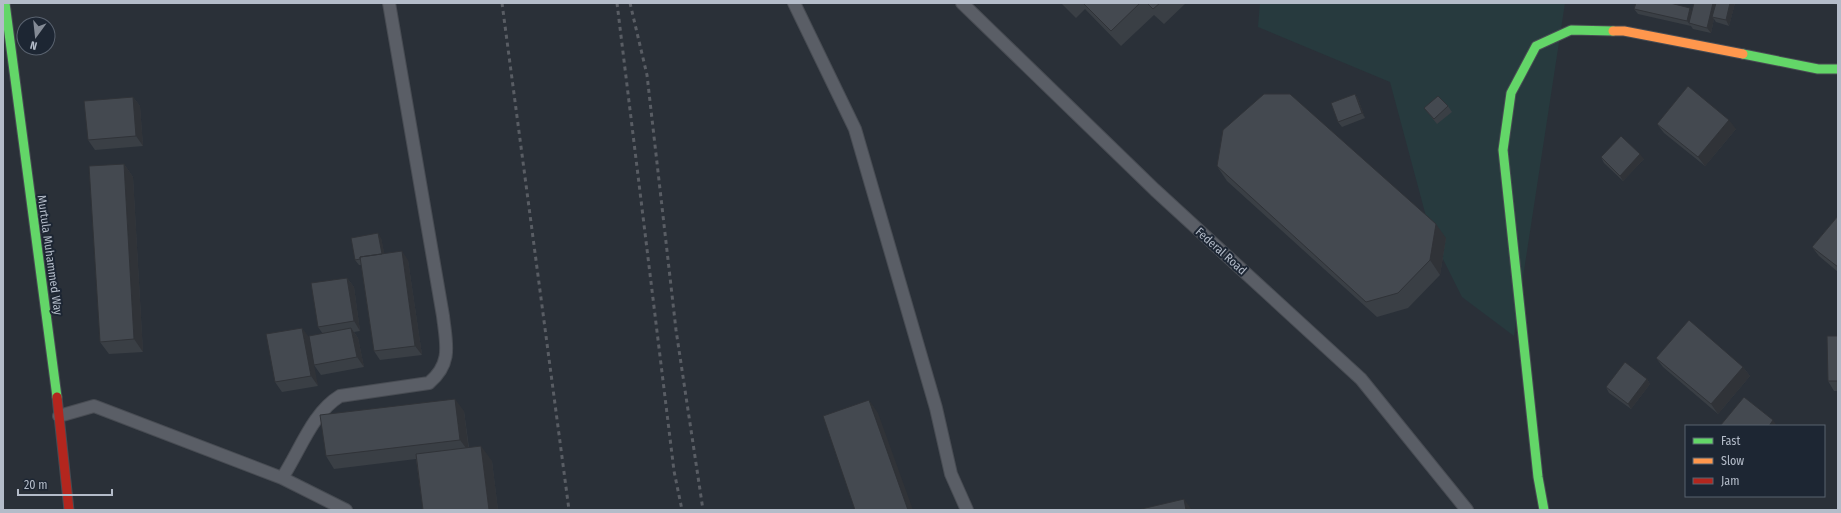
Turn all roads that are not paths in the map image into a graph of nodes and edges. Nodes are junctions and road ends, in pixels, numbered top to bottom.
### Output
1 (5, 3) edge
2 (389, 3) edge
3 (794, 3) edge
4 (962, 3) edge
5 (1838, 69) edge
6 (59, 416) junction
7 (282, 478) junction
8 (69, 510) edge
9 (346, 510) edge
10 (967, 510) edge
11 (1467, 510) edge
12 (1544, 510) edge

1 - 6 street, Murtula Muhammed Way
2 - 7 lane
3 - 10 lane
4 - 11 lane, Federal Road
5 - 12 street
6 - 7 lane
6 - 8 street, Murtula Muhammed Way
7 - 9 lane

